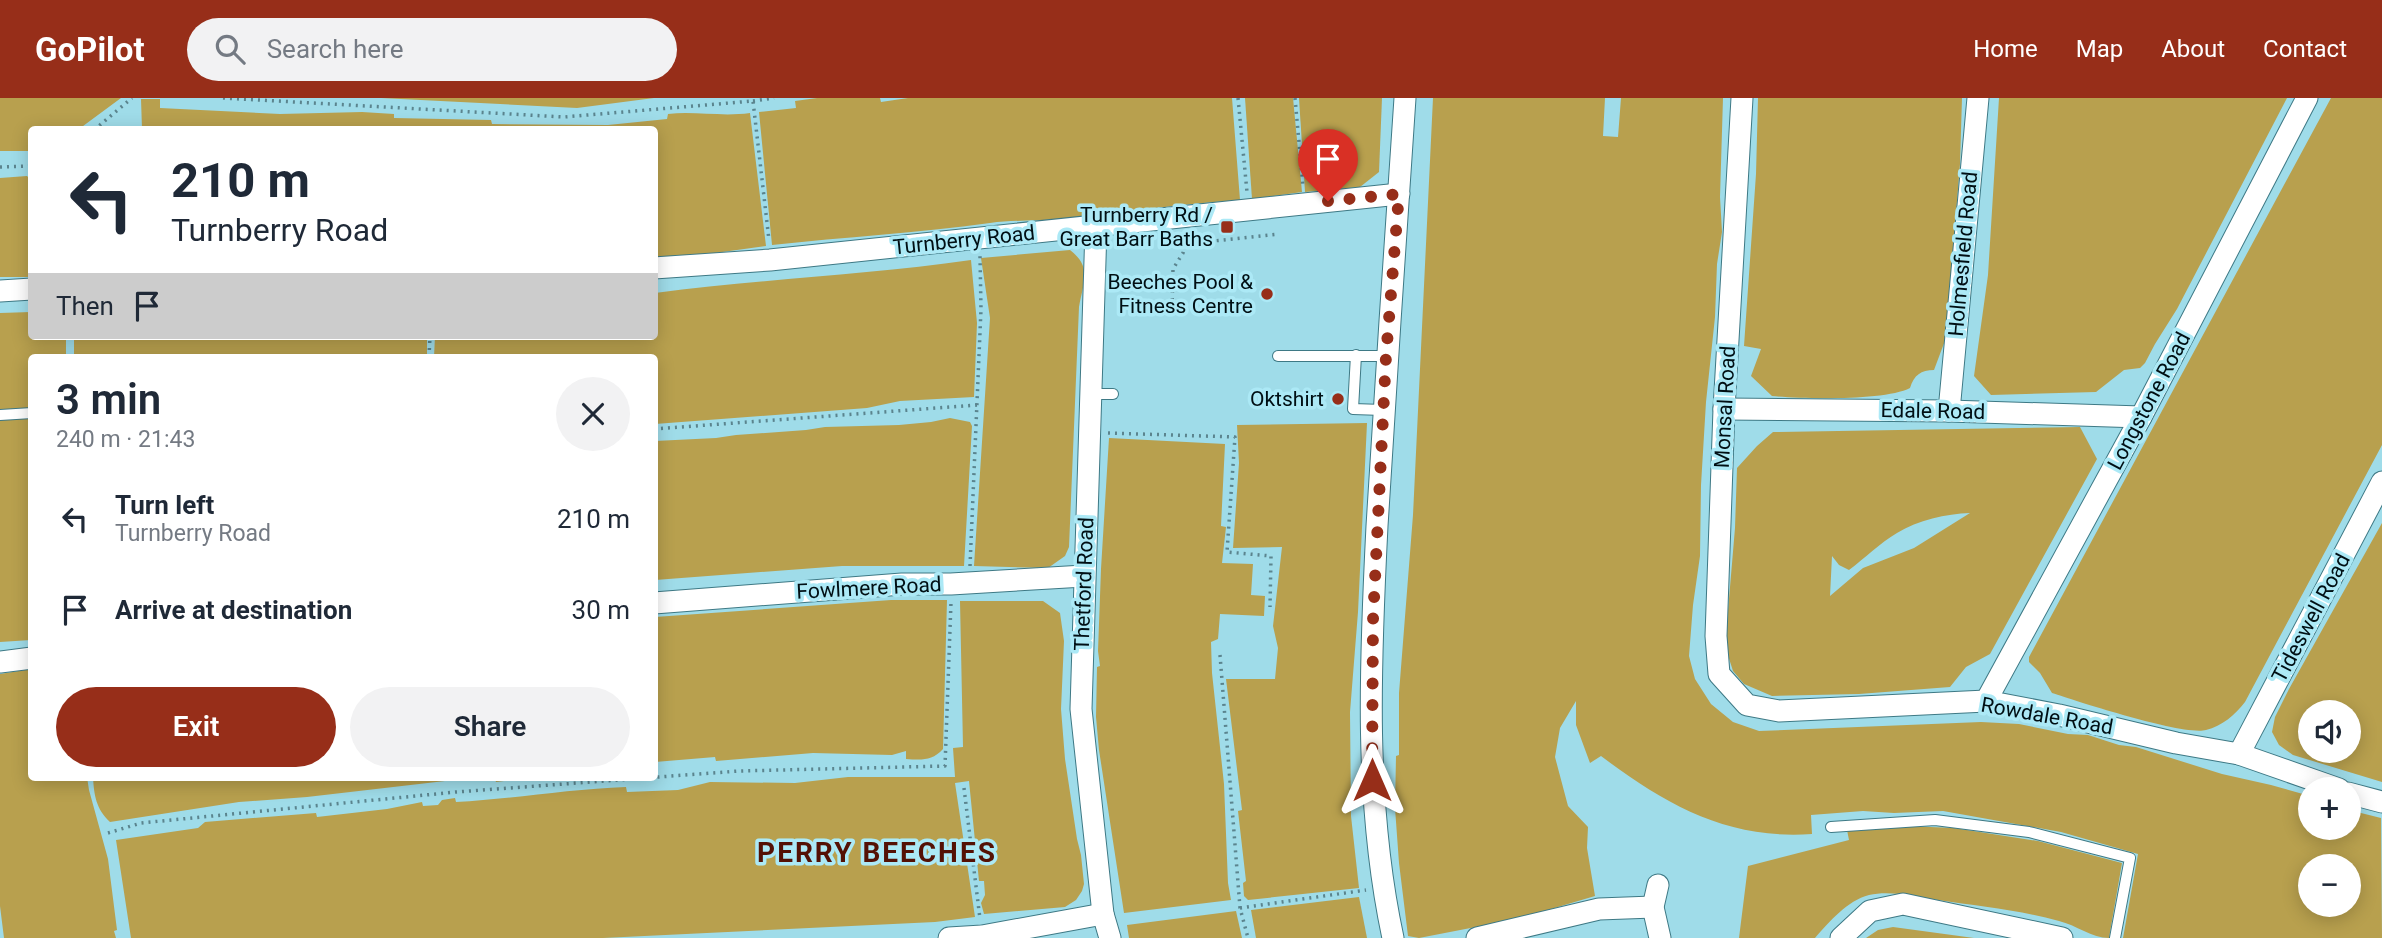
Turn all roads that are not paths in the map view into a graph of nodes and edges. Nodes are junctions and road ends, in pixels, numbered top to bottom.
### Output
1 (1405, 98) edge
2 (1742, 98) edge
3 (1978, 98) edge
4 (2307, 98) edge
5 (1399, 194) junction
6 (1096, 228) junction
7 (658, 268) edge
8 (28, 289) edge
9 (0, 291) edge
10 (1356, 355) junction
11 (1278, 356) dead end
12 (1386, 356) junction
13 (1724, 409) junction
14 (1384, 410) junction
15 (1949, 411) junction
16 (28, 413) edge
17 (0, 415) edge
18 (2141, 416) junction
19 (2382, 482) edge
20 (1084, 576) junction
21 (658, 603) edge
22 (28, 658) edge
23 (0, 662) edge
24 (1986, 701) junction
25 (1747, 705) joint
26 (2239, 754) junction
27 (2305, 777) edge
28 (2361, 796) edge
29 (2382, 802) edge
30 (1831, 827) dead end
31 (1658, 885) dead end
32 (1653, 907) junction
33 (1103, 914) junction
34 (949, 938) edge
35 (1110, 938) edge
36 (1394, 938) edge
37 (1477, 938) edge
38 (1660, 938) edge
39 (1841, 938) edge
40 (2062, 938) edge
41 (2115, 938) edge

1 - 5 street
2 - 13 street, Monsal Road
3 - 15 street, Holmesfield Road
4 - 18 street, Longstone Road
5 - 6 street, Turnberry Road
5 - 12 street
6 - 7 street, Turnberry Road
6 - 20 street, Thetford Road
8 - 9 street
10 - 11 lane
10 - 12 lane
10 - 14 lane
12 - 14 street
13 - 15 street, Edale Road
13 - 25 street, Monsal Road
14 - 36 street
15 - 18 street, Edale Road
16 - 17 lane
18 - 24 street, Longstone Road
19 - 26 street, Tideswell Road
20 - 21 street, Fowlmere Road
20 - 33 street, Thetford Road
22 - 23 street
24 - 25 street, Rowdale Road
24 - 26 street, Rowdale Road
26 - 27 street, Rowdale Road
28 - 29 street
30 - 41 lane
31 - 32 street
32 - 37 street
32 - 38 street
33 - 34 street
33 - 35 street, Thetford Road
39 - 40 street

